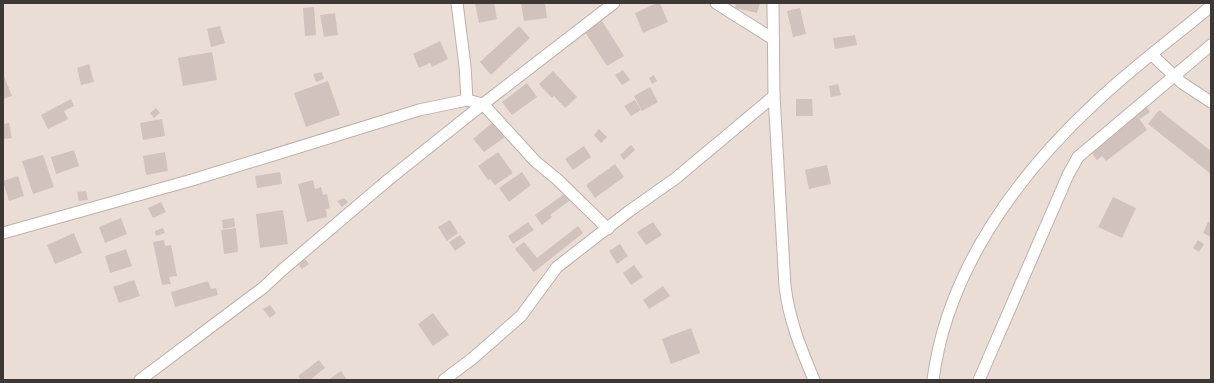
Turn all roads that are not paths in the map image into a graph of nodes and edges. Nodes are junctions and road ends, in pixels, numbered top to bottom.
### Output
1 (457, 3) edge
2 (614, 3) edge
3 (716, 3) edge
4 (773, 3) edge
5 (1211, 6) edge
6 (773, 39) junction
7 (1211, 45) edge
8 (1152, 55) junction
9 (1174, 75) junction
10 (774, 96) junction
11 (467, 100) junction
12 (1211, 102) edge
13 (483, 104) junction
14 (608, 229) junction
15 (3, 233) edge
16 (140, 380) edge
17 (444, 380) edge
18 (814, 380) edge
19 (933, 380) edge
20 (978, 380) edge

1 - 11 street
2 - 13 street
3 - 6 street
4 - 6 street
5 - 8 street
6 - 10 street
7 - 9 street
8 - 9 street
8 - 19 street
9 - 12 street
9 - 20 street
10 - 14 street
10 - 18 street
11 - 13 street
11 - 15 street
13 - 14 street
13 - 16 street
14 - 17 street

